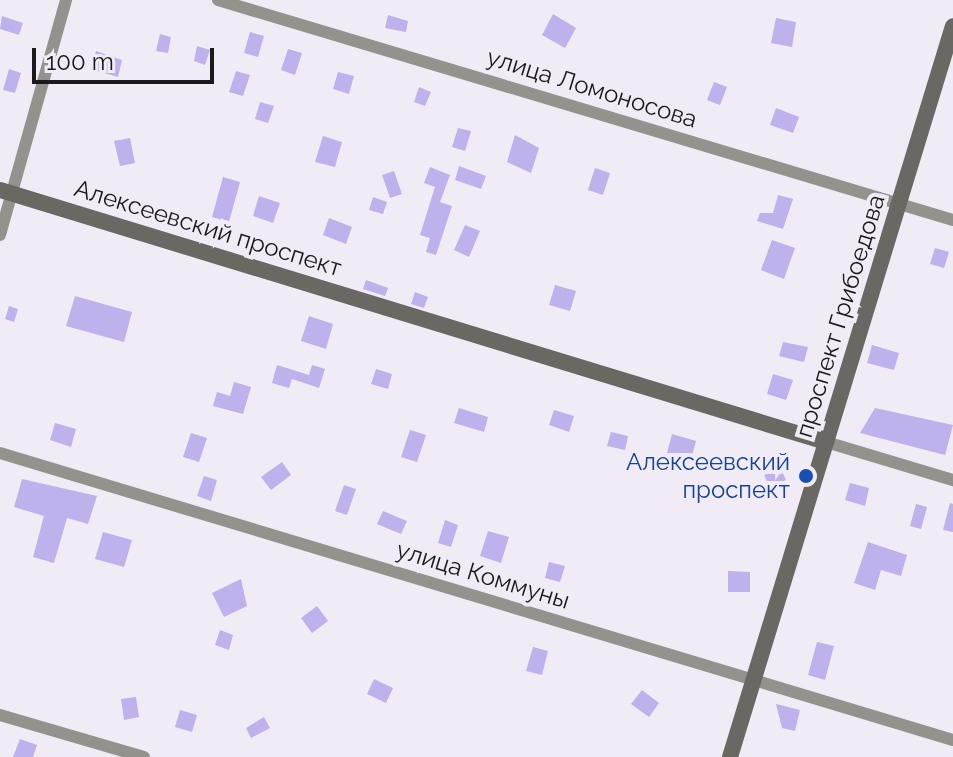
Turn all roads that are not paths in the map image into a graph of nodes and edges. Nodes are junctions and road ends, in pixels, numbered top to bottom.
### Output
1 (66, 0) edge
2 (218, 0) edge
3 (953, 26) edge
4 (6, 192) edge
5 (899, 204) junction
6 (953, 220) edge
7 (0, 235) edge
8 (826, 442) junction
9 (0, 453) edge
10 (953, 480) edge
11 (753, 680) junction
12 (0, 715) edge
13 (953, 740) edge
14 (144, 757) edge
15 (730, 757) edge

1 - 4 street
2 - 5 street, улица Ломоносова
3 - 5 street, проспект Грибоедова
4 - 7 street
4 - 8 street, Алексеевский проспект
5 - 6 street, улица Ломоносова
5 - 8 street, проспект Грибоедова
8 - 10 street, Алексеевский проспект
8 - 11 street, проспект Грибоедова
9 - 11 street, улица Коммуны
11 - 13 street, улица Коммуны
11 - 15 street, проспект Грибоедова
12 - 14 street

